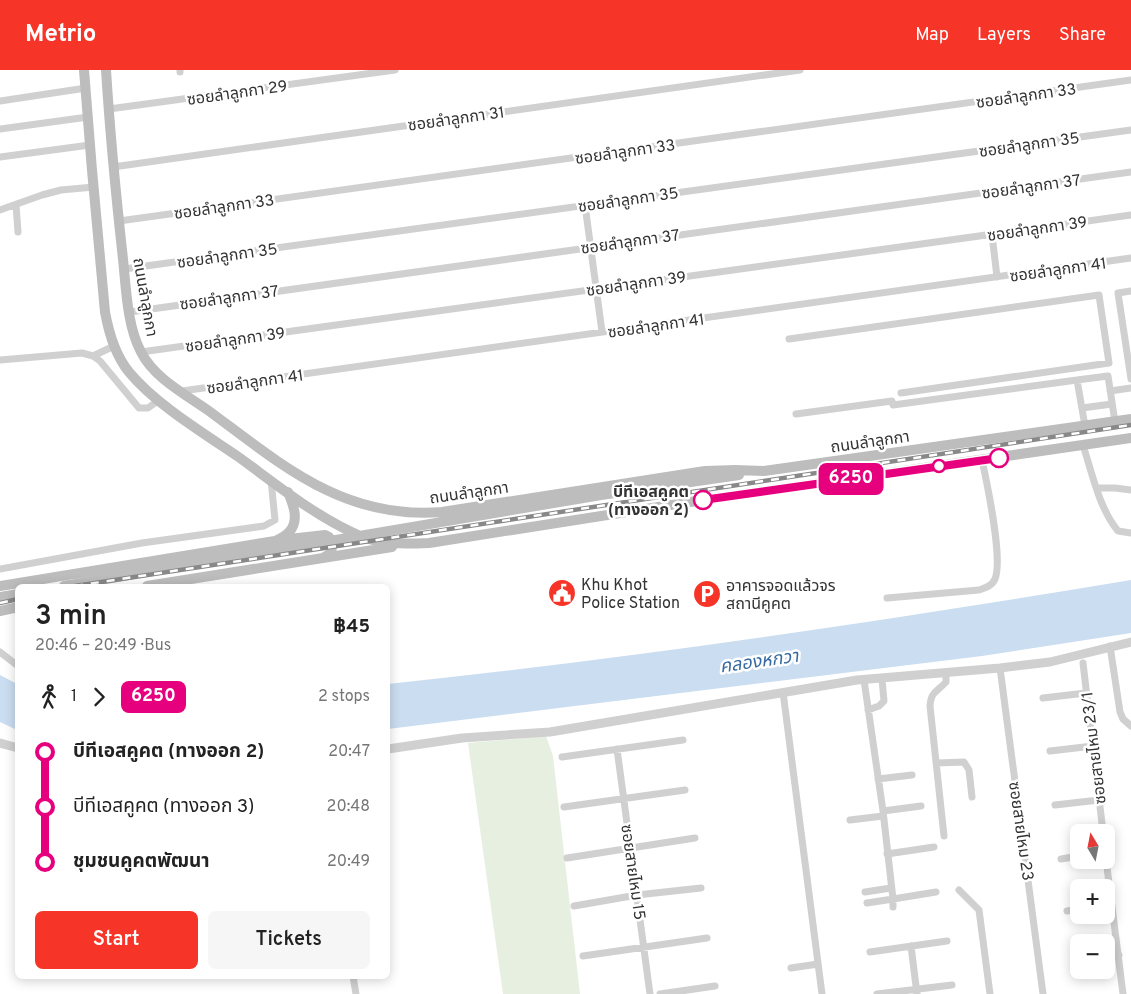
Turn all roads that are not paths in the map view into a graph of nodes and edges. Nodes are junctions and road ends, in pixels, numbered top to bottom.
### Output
1 (84, 70) edge
2 (106, 70) edge
3 (395, 70) edge
4 (800, 70) edge
5 (1131, 80) edge
6 (86, 88) junction
7 (0, 101) edge
8 (109, 109) junction
9 (88, 117) junction
10 (0, 130) edge
11 (1131, 130) edge
12 (90, 145) junction
13 (0, 157) edge
14 (113, 167) junction
15 (1131, 172) edge
16 (94, 187) junction
17 (16, 205) junction
18 (584, 205) junction
19 (0, 210) edge
20 (1131, 215) edge
21 (119, 221) junction
22 (18, 232) dead end
23 (992, 235) junction
24 (590, 246) junction
25 (1131, 258) edge
26 (124, 269) junction
27 (997, 277) junction
28 (596, 288) junction
29 (1131, 291) edge
30 (130, 312) junction
31 (602, 332) junction
32 (789, 340) dead end
33 (114, 346) junction
34 (141, 352) junction
35 (92, 356) junction
36 (0, 360) edge
37 (1102, 365) junction
38 (1103, 377) junction
39 (1131, 379) edge
40 (1077, 380) junction
41 (1131, 388) edge
42 (182, 392) junction
43 (1110, 392) junction
44 (901, 393) dead end
45 (159, 400) junction
46 (1112, 404) junction
47 (1082, 408) junction
48 (796, 414) dead end
49 (1131, 419) edge
50 (1115, 422) junction
51 (1085, 426) junction
52 (1131, 438) edge
53 (1083, 445) junction
54 (982, 460) junction
55 (764, 471) junction
56 (272, 480) junction
57 (1097, 488) junction
58 (1131, 490) edge
59 (287, 492) junction
60 (1131, 533) edge
61 (275, 541) junction
62 (408, 544) junction
63 (322, 558) junction
64 (0, 569) edge
65 (76, 584) edge
66 (160, 584) edge
67 (0, 586) edge
68 (15, 594) edge
69 (0, 597) edge
70 (887, 598) dead end
71 (15, 608) edge
72 (0, 611) edge
73 (1131, 642) edge
74 (1110, 646) junction
75 (0, 652) edge
76 (1083, 662) dead end
77 (15, 664) edge
78 (1000, 668) junction
79 (946, 673) junction
80 (882, 679) junction
81 (864, 680) junction
82 (783, 692) junction
83 (1086, 693) junction
84 (1043, 698) dead end
85 (868, 710) junction
86 (1131, 726) edge
87 (683, 740) dead end
88 (0, 743) edge
89 (1093, 746) junction
90 (15, 747) edge
91 (390, 749) edge
92 (617, 749) junction
93 (1050, 751) dead end
94 (562, 757) dead end
95 (936, 763) junction
96 (912, 775) dead end
97 (878, 779) junction
98 (685, 790) dead end
99 (972, 797) dead end
100 (624, 798) junction
101 (1099, 800) junction
102 (1055, 805) dead end
103 (921, 806) dead end
104 (564, 807) dead end
105 (883, 813) junction
106 (850, 820) dead end
107 (1102, 824) edge
108 (944, 836) dead end
109 (695, 838) dead end
110 (630, 847) junction
111 (934, 847) dead end
112 (887, 854) junction
113 (568, 858) dead end
114 (1070, 858) edge
115 (1061, 859) dead end
116 (700, 888) dead end
117 (891, 888) junction
118 (959, 890) dead end
119 (866, 892) dead end
120 (936, 892) dead end
121 (637, 895) junction
122 (867, 903) dead end
123 (893, 903) junction
124 (574, 906) dead end
125 (1070, 910) edge
126 (1067, 911) dead end
127 (1112, 924) edge
128 (707, 938) dead end
129 (947, 941) dead end
130 (644, 946) junction
131 (911, 946) junction
132 (870, 952) dead end
133 (582, 956) dead end
134 (1115, 956) edge
135 (1118, 956) junction
136 (818, 964) junction
137 (791, 968) dead end
138 (354, 979) edge
139 (715, 986) dead end
140 (952, 986) dead end
141 (917, 992) edge
142 (356, 994) edge
143 (650, 994) edge
144 (660, 994) edge
145 (822, 994) edge
146 (877, 994) edge
147 (990, 994) edge
148 (1043, 994) edge
149 (1124, 994) edge

1 - 6 main road
2 - 8 main road, ถนนลำลูกกา
3 - 8 street, ซอยลำลูกกา 29
4 - 14 street, ซอยลำลูกกา 31
5 - 21 street, ซอยลำลูกกา 33
6 - 7 street
6 - 9 main road
8 - 14 main road, ถนนลำลูกกา
9 - 10 street
9 - 12 main road
11 - 18 street, ซอยลำลูกกา 35
12 - 13 street
12 - 16 main road
14 - 21 main road, ถนนลำลูกกา
15 - 24 street, ซอยลำลูกกา 37
16 - 17 street
16 - 33 main road
17 - 19 street
17 - 22 street
18 - 24 street
18 - 26 street, ซอยลำลูกกา 35
20 - 23 street, ซอยลำลูกกา 39
21 - 26 main road, ถนนลำลูกกา
23 - 27 street
23 - 28 street, ซอยลำลูกกา 39
24 - 28 street
24 - 30 street, ซอยลำลูกกา 37
25 - 27 street, ซอยลำลูกกา 41
26 - 30 main road, ถนนลำลูกกา
27 - 31 street, ซอยลำลูกกา 41
28 - 31 street
28 - 34 street, ซอยลำลูกกา 39
29 - 39 street
30 - 34 main road, ถนนลำลูกกา
31 - 42 street, ซอยลำลูกกา 41
32 - 37 street
33 - 35 street
33 - 45 main road
34 - 42 main road, ถนนลำลูกกา
35 - 36 street
35 - 45 street
37 - 38 street
37 - 44 street
38 - 40 street
38 - 43 street
40 - 47 street
40 - 48 street
41 - 43 street
42 - 55 main road, ถนนลำลูกกา
43 - 46 street
45 - 56 main road
46 - 47 street
46 - 50 street
47 - 51 street
49 - 50 main road, ถนนลำลูกกา
50 - 51 main road, ถนนลำลูกกา
51 - 55 main road, ถนนลำลูกกา
52 - 53 main road
53 - 54 main road
53 - 57 street
54 - 62 main road
54 - 70 street
55 - 65 main road, ถนนลำลูกกา
56 - 59 main road
56 - 64 street
57 - 58 street
57 - 60 street
59 - 61 main road
59 - 62 main road
61 - 63 main road
61 - 67 main road
62 - 63 main road
63 - 66 main road
68 - 69 main road
71 - 72 main road
73 - 74 street
74 - 78 street
74 - 86 street
75 - 77 street
76 - 83 street, ซอยสายไหม 23/1
78 - 79 street
78 - 148 street, ซอยสายไหม 23
79 - 80 street
79 - 95 street
80 - 81 street
80 - 85 street
81 - 82 street
81 - 85 street
82 - 91 street
82 - 136 street
83 - 84 street
83 - 89 street, ซอยสายไหม 23/1
85 - 97 street
87 - 92 street
88 - 90 street
89 - 93 street
89 - 101 street, ซอยสายไหม 23/1
92 - 94 street
92 - 100 street, ซอยสายไหม 15
95 - 99 street
95 - 108 street
96 - 97 street
97 - 105 street
98 - 100 street
100 - 104 street
100 - 110 street, ซอยสายไหม 15
101 - 102 street
101 - 107 street, ซอยสายไหม 23/1
103 - 105 street
105 - 106 street
105 - 112 street
109 - 110 street
110 - 113 street
110 - 121 street, ซอยสายไหม 15
111 - 112 street
112 - 117 street
114 - 115 street
116 - 121 street
117 - 119 street
117 - 123 street
118 - 147 street
120 - 123 street
121 - 124 street
121 - 130 street, ซอยสายไหม 15
122 - 123 street
125 - 126 street
127 - 135 street
128 - 130 street
129 - 131 street
130 - 133 street
130 - 143 street, ซอยสายไหม 15
131 - 132 street
131 - 141 street
134 - 135 street
135 - 149 street
136 - 137 street
136 - 145 street
138 - 142 street
139 - 144 street
140 - 141 street
141 - 146 street

